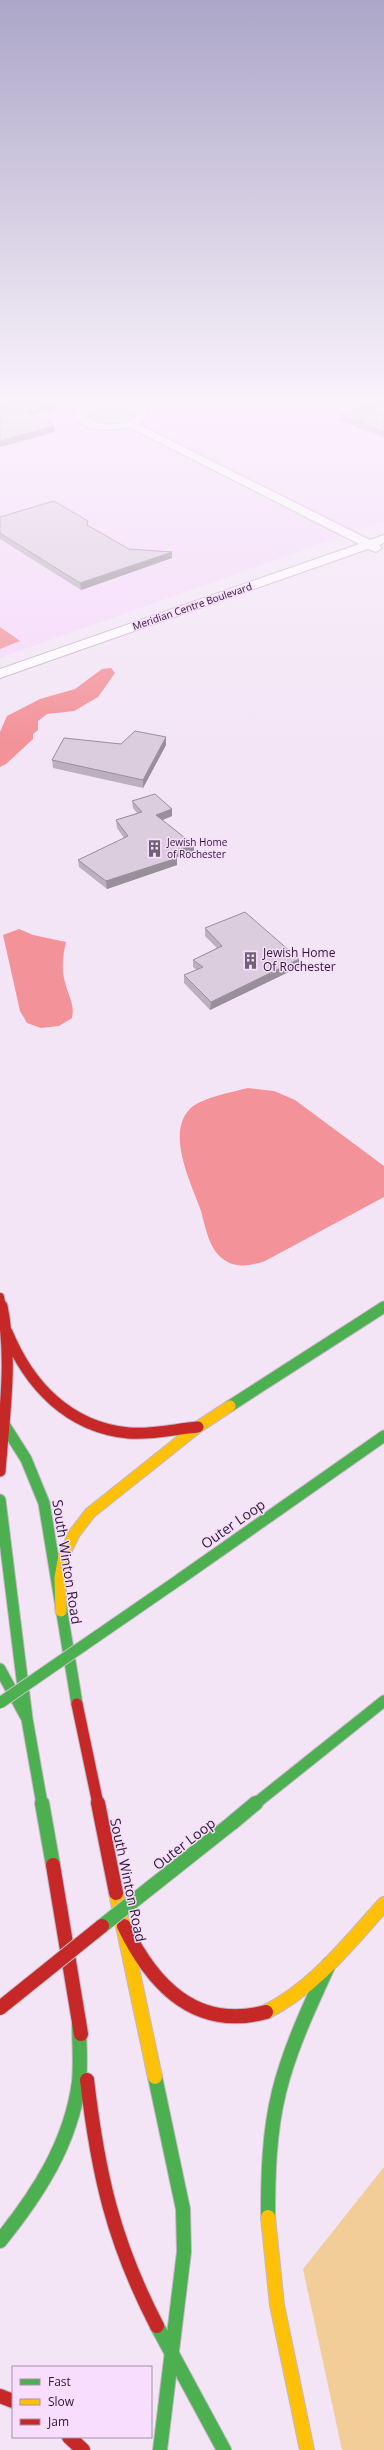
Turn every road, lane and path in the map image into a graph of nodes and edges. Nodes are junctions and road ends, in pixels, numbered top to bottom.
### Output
1 (307, 513) edge
2 (384, 539) edge
3 (368, 544) junction
4 (384, 552) edge
5 (0, 674) edge
6 (0, 1297) edge
7 (384, 1307) edge
8 (7, 1332) junction
9 (2, 1420) edge
10 (198, 1427) junction
11 (384, 1436) edge
12 (0, 1471) edge
13 (0, 1500) edge
14 (60, 1611) junction
15 (0, 1669) edge
16 (384, 1701) edge
17 (0, 1703) edge
18 (27, 1719) junction
19 (384, 1904) edge
20 (124, 1926) junction
21 (329, 1964) junction
22 (0, 2008) edge
23 (79, 2021) junction
24 (0, 2241) edge
25 (171, 2351) junction
26 (0, 2396) edge
27 (12, 2402) edge
28 (70, 2438) edge
29 (83, 2450) edge
30 (160, 2450) edge
31 (224, 2450) edge
32 (307, 2450) edge

1 - 3 street
2 - 3 street, Meridian Centre Boulevard
3 - 4 street
3 - 5 street, Meridian Centre Boulevard
6 - 8 main road
7 - 10 main road
8 - 9 main road
8 - 10 main road
9 - 12 main road
9 - 14 main road, South Winton Road
10 - 14 main road
11 - 17 main road, Outer Loop, bridge
13 - 18 main road
14 - 20 main road, South Winton Road
15 - 18 main road
16 - 22 main road, Outer Loop, bridge
18 - 23 main road
19 - 21 main road
20 - 21 main road
20 - 25 main road, South Winton Road
21 - 32 main road
23 - 24 main road
23 - 25 main road
25 - 30 main road, South Winton Road
25 - 31 main road
26 - 27 main road
28 - 29 main road

